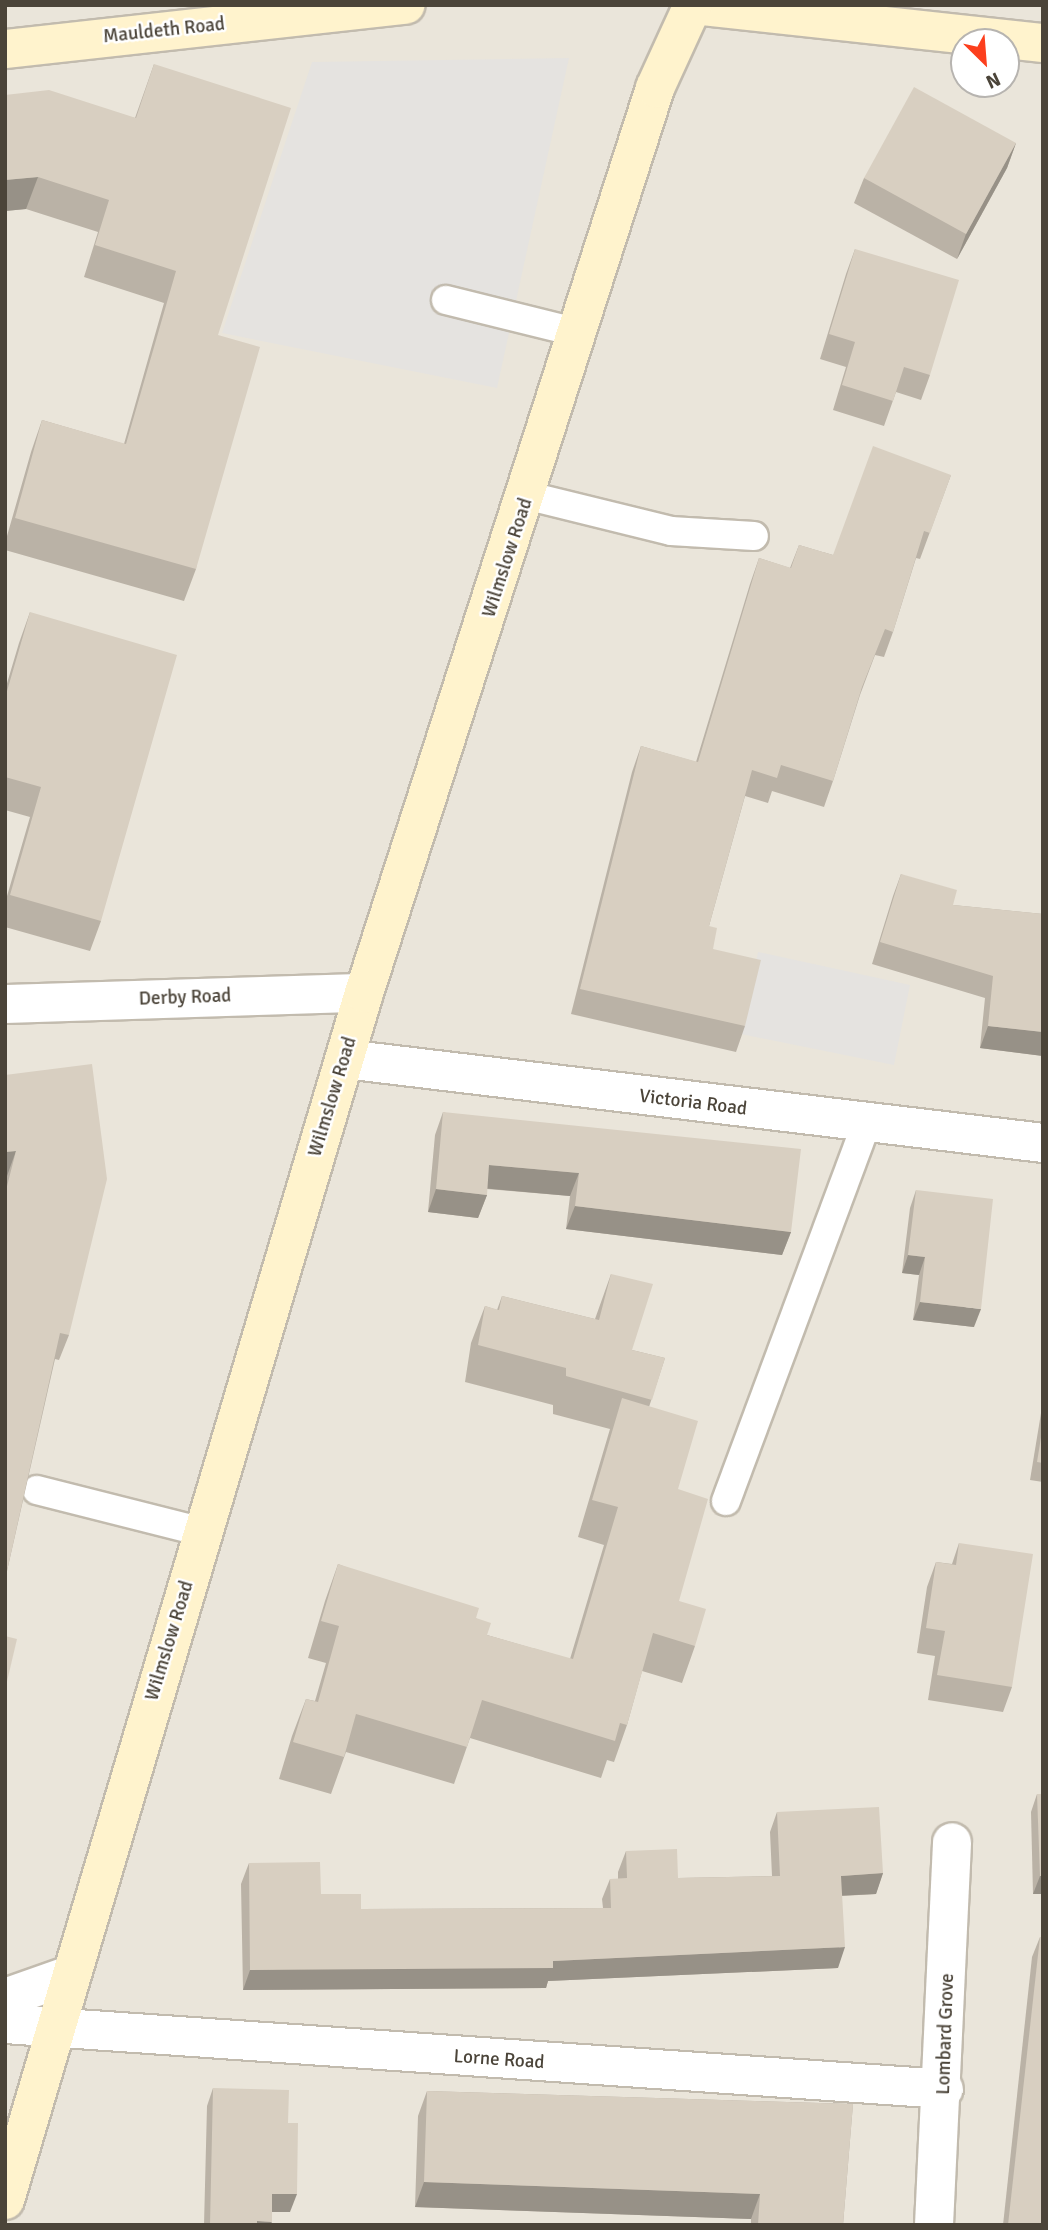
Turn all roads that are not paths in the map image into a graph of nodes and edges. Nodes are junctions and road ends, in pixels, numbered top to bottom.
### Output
1 (692, 5) edge
2 (392, 6) edge
3 (1043, 43) edge
4 (5, 49) edge
5 (446, 300) dead end
6 (579, 333) junction
7 (529, 496) junction
8 (754, 536) dead end
9 (365, 993) junction
10 (7, 996) edge
11 (345, 1059) junction
12 (866, 1124) junction
13 (1043, 1143) edge
14 (37, 1490) dead end
15 (726, 1501) dead end
16 (203, 1532) junction
17 (952, 1842) dead end
18 (70, 1975) junction
19 (5, 1998) edge
20 (5, 2024) edge
21 (53, 2032) junction
22 (944, 2088) junction
23 (5, 2200) edge
24 (934, 2225) edge

1 - 3 main road
1 - 6 main road, Wilmslow Road
2 - 4 main road, Mauldeth Road
5 - 6 lane
6 - 7 main road, Wilmslow Road
7 - 8 lane
7 - 9 main road, Wilmslow Road
9 - 10 street, Derby Road
9 - 11 main road, Wilmslow Road
11 - 12 street, Victoria Road
11 - 16 main road, Wilmslow Road
12 - 13 street, Victoria Road
12 - 15 lane
14 - 16 lane
16 - 18 main road, Wilmslow Road
17 - 22 street, Lombard Grove
18 - 19 street
18 - 21 main road, Wilmslow Road
20 - 21 street, Lorne Road
21 - 22 street, Lorne Road
21 - 23 main road, Wilmslow Road
22 - 24 street, Lombard Grove

